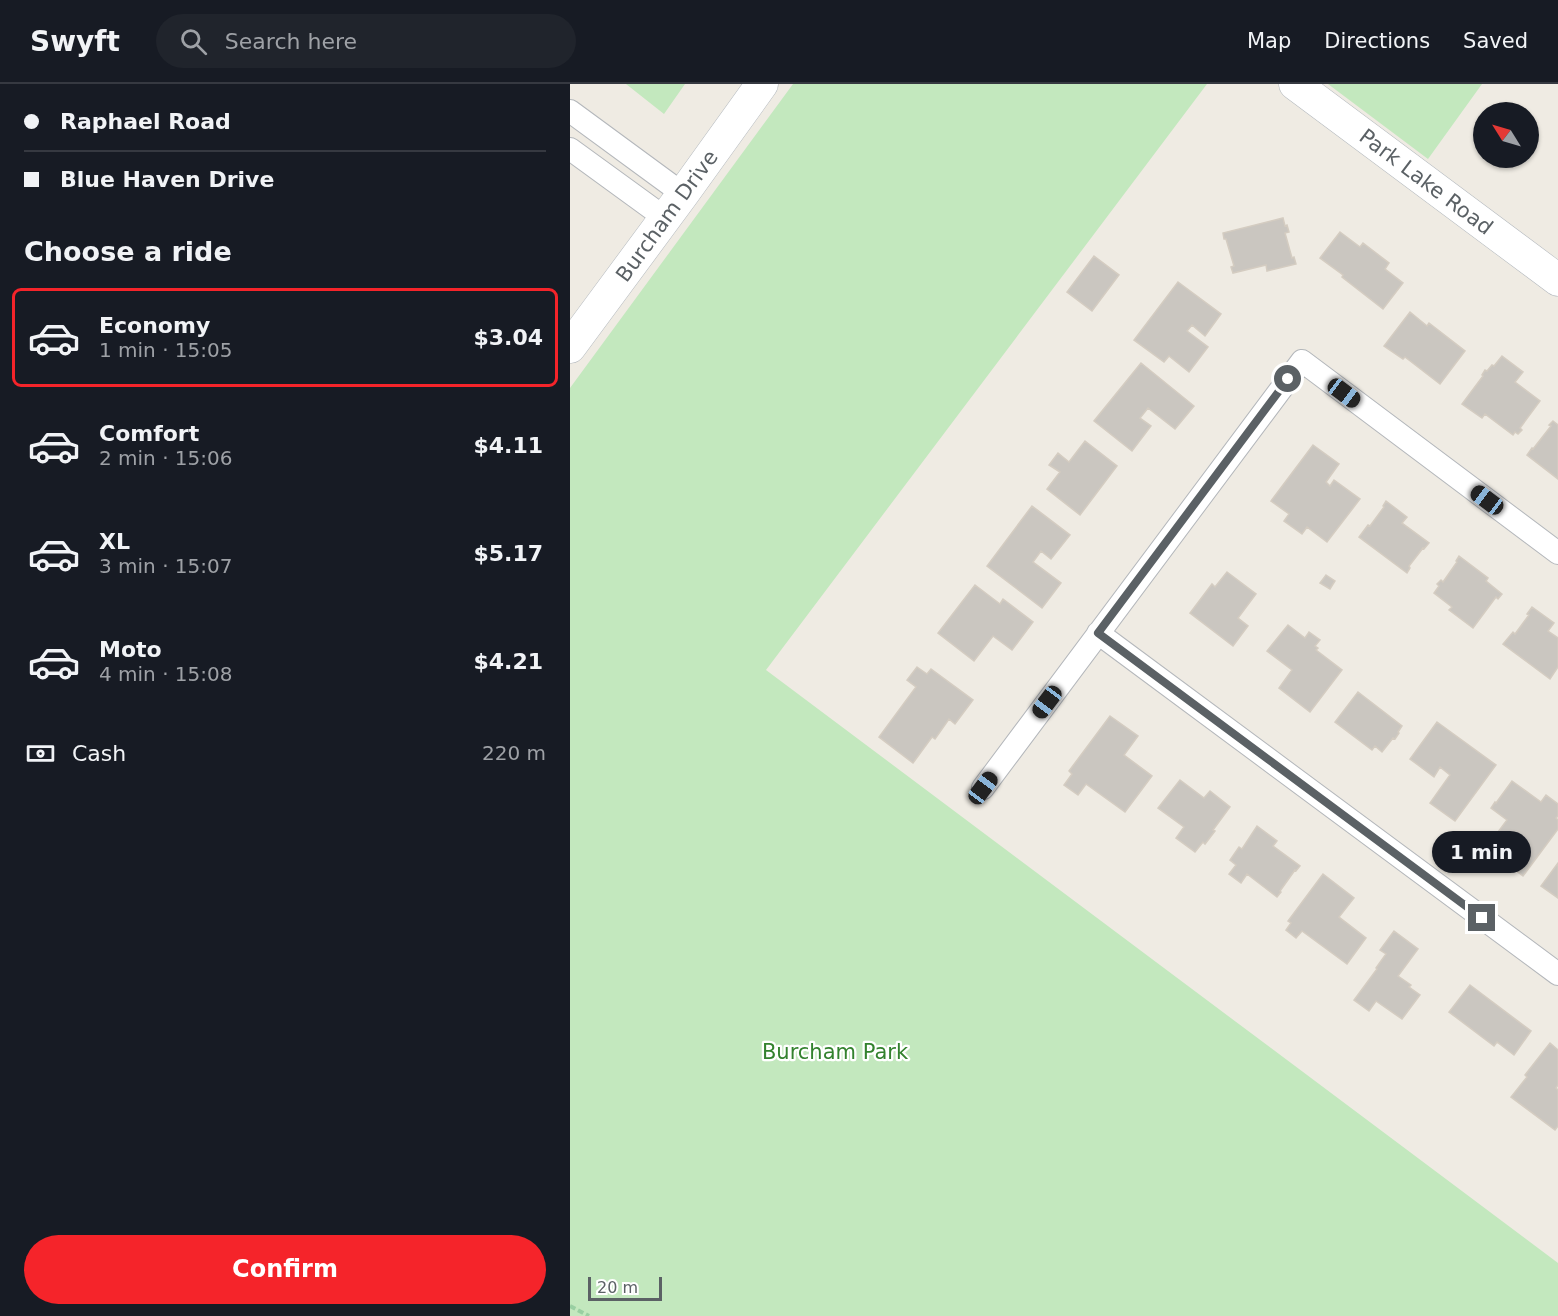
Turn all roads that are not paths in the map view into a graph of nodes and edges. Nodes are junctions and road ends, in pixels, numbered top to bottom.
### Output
1 (762, 84) edge
2 (1295, 84) edge
3 (570, 111) edge
4 (570, 149) edge
5 (674, 206) junction
6 (1558, 280) edge
7 (570, 347) edge
8 (1558, 553) edge
9 (1098, 633) junction
10 (983, 788) dead end
11 (1558, 974) edge

1 - 5 street, Burcham Drive
2 - 6 street, Park Lake Road
3 - 5 street
4 - 5 street
5 - 7 street, Burcham Drive
8 - 9 street
9 - 10 street
9 - 11 street

